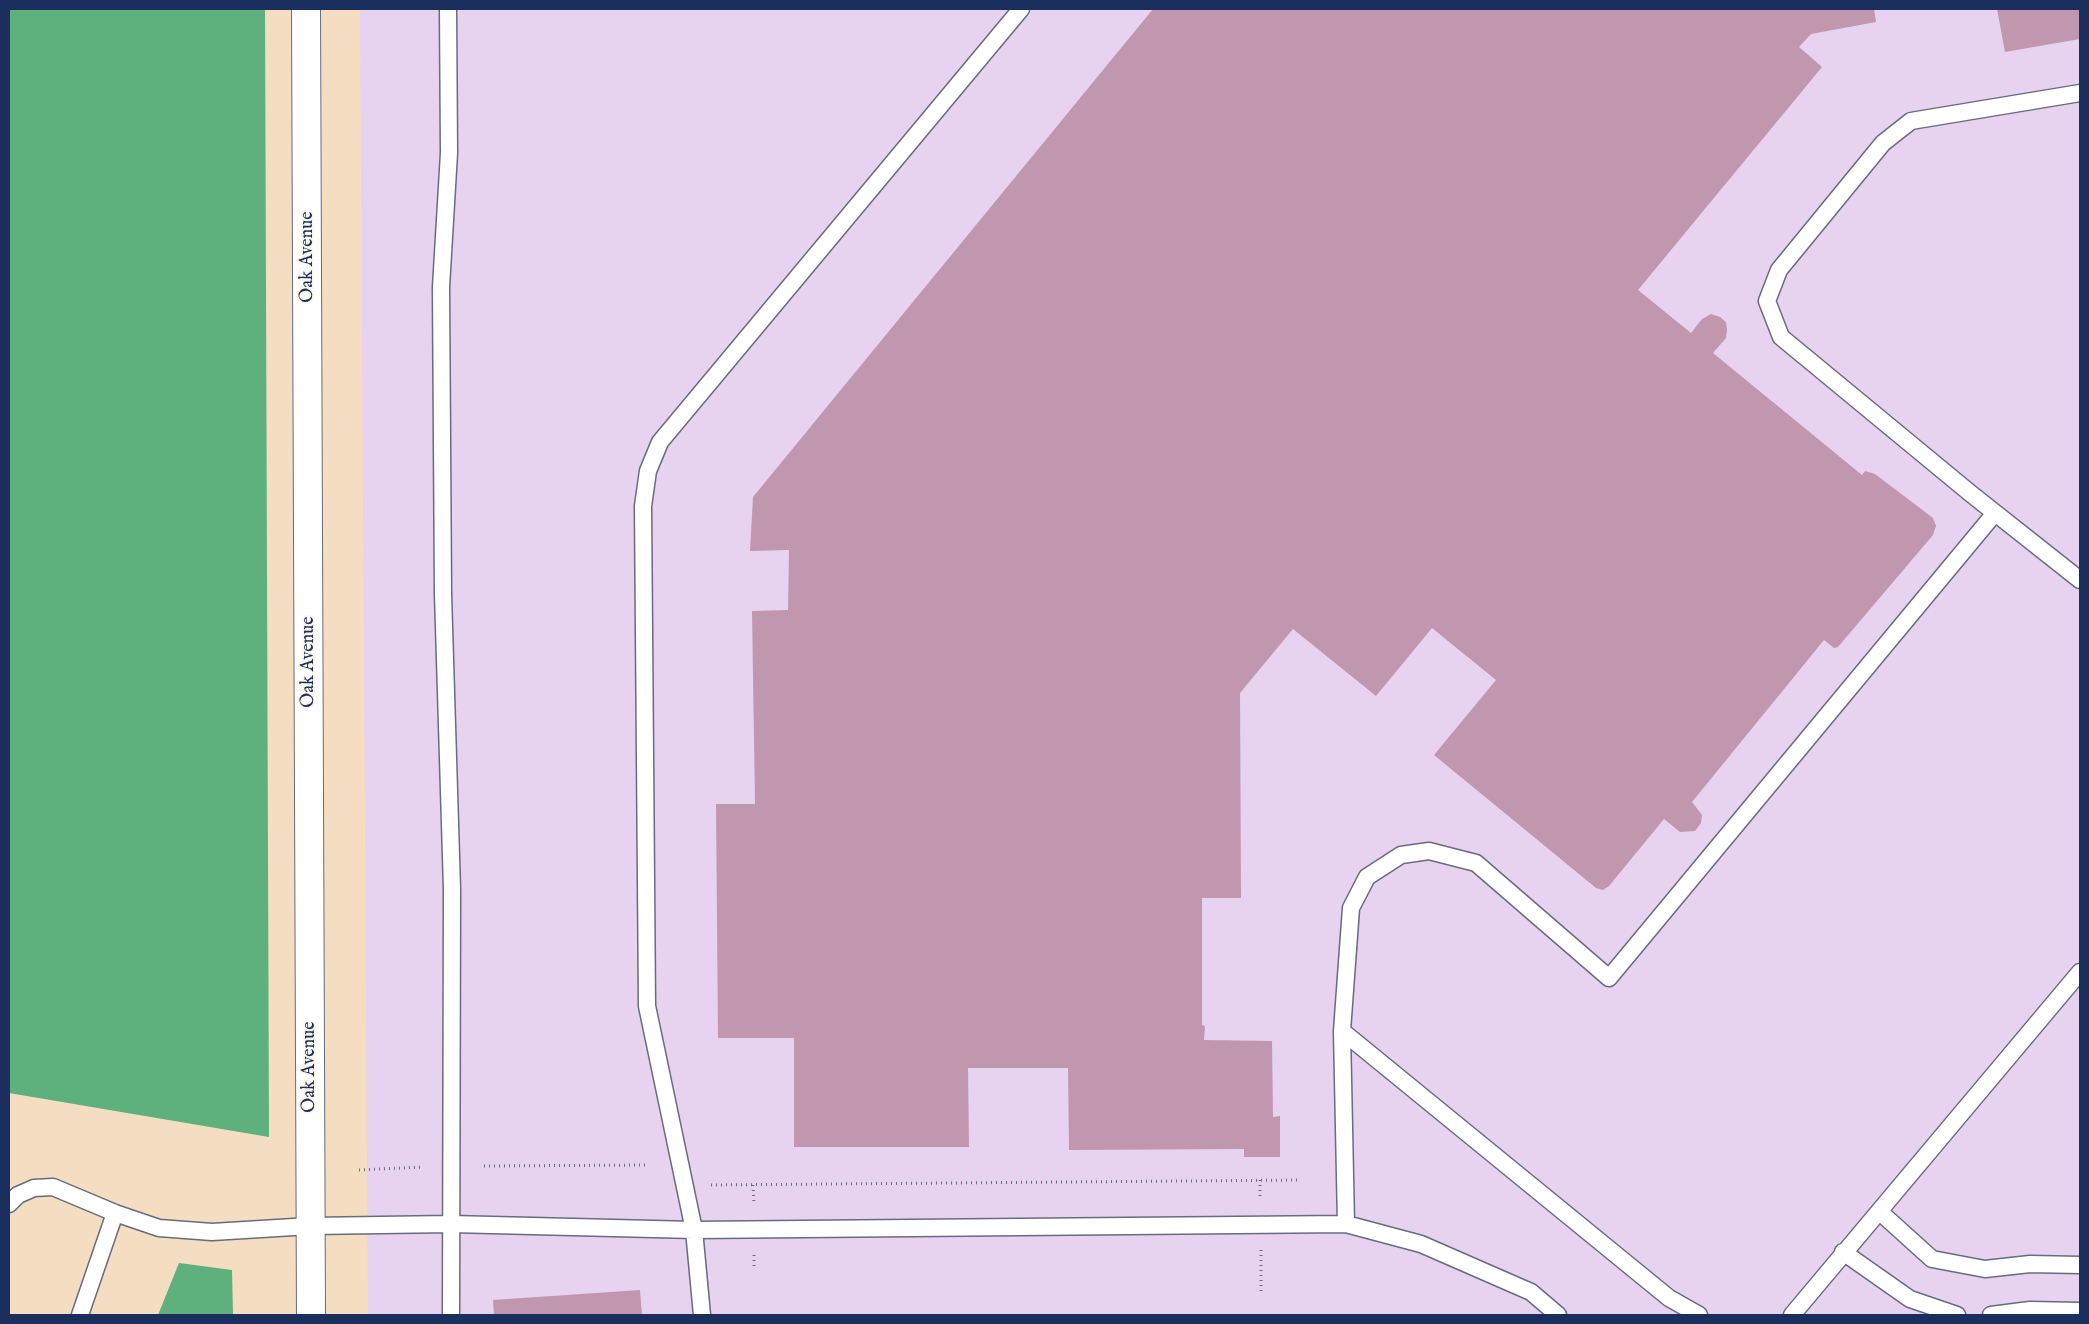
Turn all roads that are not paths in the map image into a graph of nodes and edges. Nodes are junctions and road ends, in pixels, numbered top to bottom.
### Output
1 (306, 9) edge
2 (448, 9) edge
3 (1021, 9) edge
4 (2080, 94) edge
5 (1995, 513) junction
6 (2080, 580) edge
7 (2080, 972) edge
8 (1342, 1031) junction
9 (9, 1204) edge
10 (1880, 1212) junction
11 (115, 1213) junction
12 (451, 1224) junction
13 (1346, 1224) junction
14 (310, 1226) junction
15 (694, 1230) junction
16 (1843, 1252) junction
17 (2080, 1265) edge
18 (2080, 1311) edge
19 (80, 1315) edge
20 (311, 1315) edge
21 (451, 1315) edge
22 (702, 1315) edge
23 (1558, 1315) edge
24 (1699, 1315) edge
25 (1792, 1315) edge
26 (1958, 1315) edge
27 (1991, 1315) edge

1 - 14 street, Oak Avenue
2 - 12 lane
3 - 15 lane
4 - 5 lane
5 - 6 lane
5 - 8 lane
7 - 10 lane
8 - 13 lane
8 - 24 lane
9 - 11 lane
10 - 16 lane
10 - 17 lane
11 - 14 lane
11 - 19 lane
12 - 14 lane
12 - 15 lane
12 - 21 lane
13 - 15 lane
13 - 23 lane
14 - 20 street, Oak Avenue
15 - 22 lane
16 - 25 lane
16 - 26 lane
18 - 27 lane

